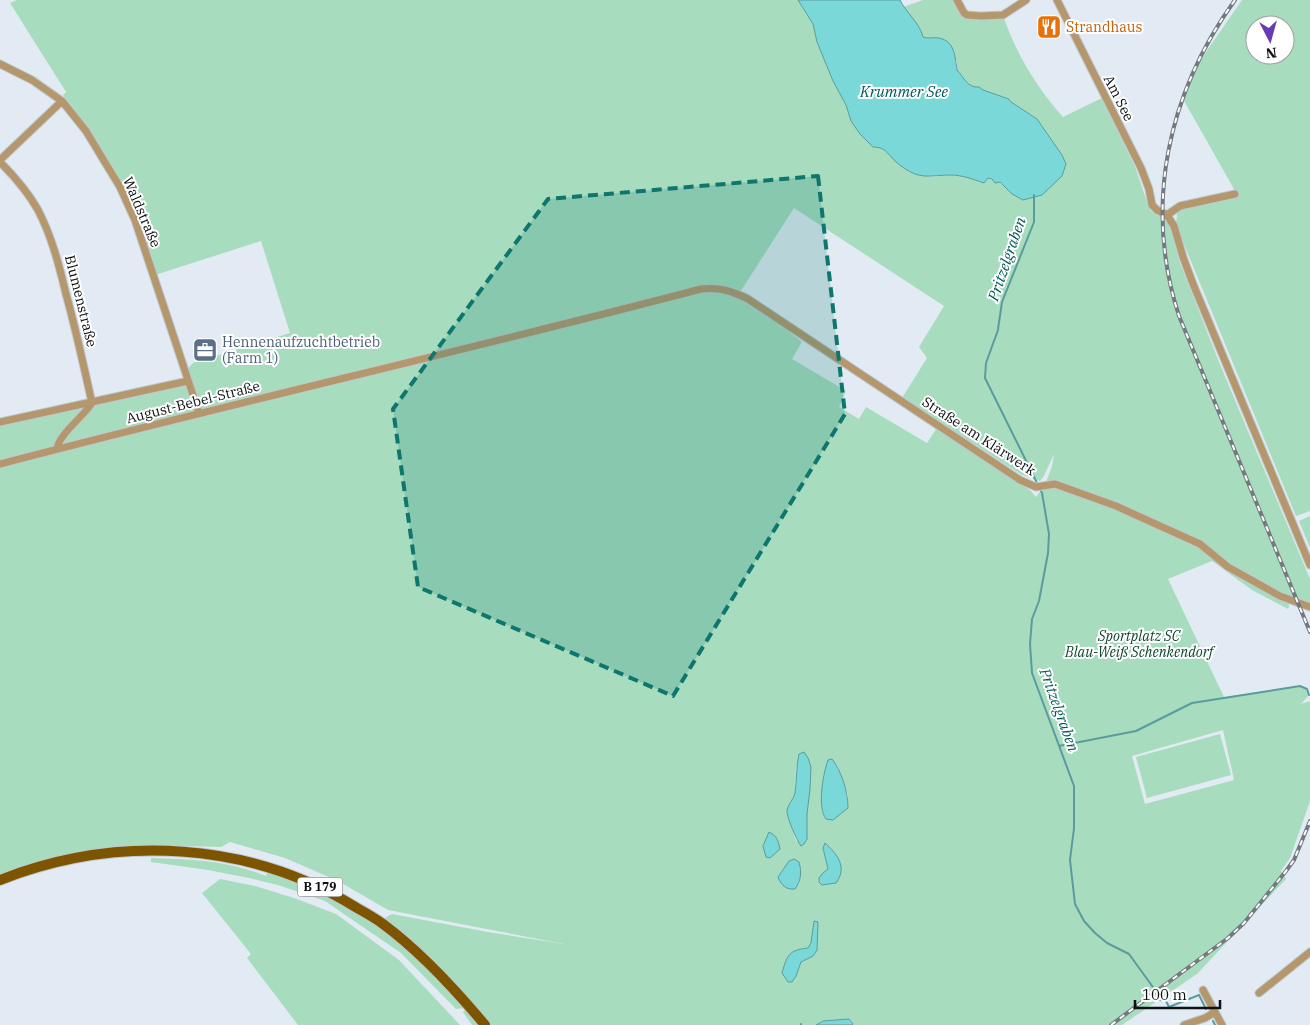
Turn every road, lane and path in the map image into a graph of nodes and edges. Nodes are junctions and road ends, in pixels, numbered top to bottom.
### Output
1 (957, 0) edge
2 (1026, 0) edge
3 (1057, 0) edge
4 (0, 64) edge
5 (62, 101) junction
6 (0, 161) edge
7 (1235, 194) dead end
8 (1168, 216) junction
9 (728, 290) joint
10 (188, 381) junction
11 (92, 403) junction
12 (198, 413) junction
13 (0, 422) edge
14 (57, 449) junction
15 (0, 464) edge
16 (1310, 565) edge
17 (1310, 607) edge
18 (0, 880) edge
19 (1310, 952) edge
20 (1203, 990) dead end
21 (1259, 994) dead end
22 (1215, 1012) junction
23 (1188, 1024) edge
24 (485, 1025) edge
25 (1222, 1025) edge

1 - 2 street
3 - 8 street, Am See
4 - 5 street, Waldstraße
5 - 6 street
5 - 10 street, Waldstraße
6 - 11 street, Blumenstraße
7 - 8 street
8 - 16 street
9 - 12 street, August-Bebel-Straße
9 - 17 street, Straße am Klärwerk
10 - 11 street, August-Bebel-Straße
10 - 12 street, Waldstraße
11 - 13 street, August-Bebel-Straße
11 - 14 street
12 - 14 street, August-Bebel-Straße
14 - 15 street, August-Bebel-Straße
18 - 24 main road, B 179
19 - 21 street
20 - 22 street
22 - 23 street
22 - 25 street

